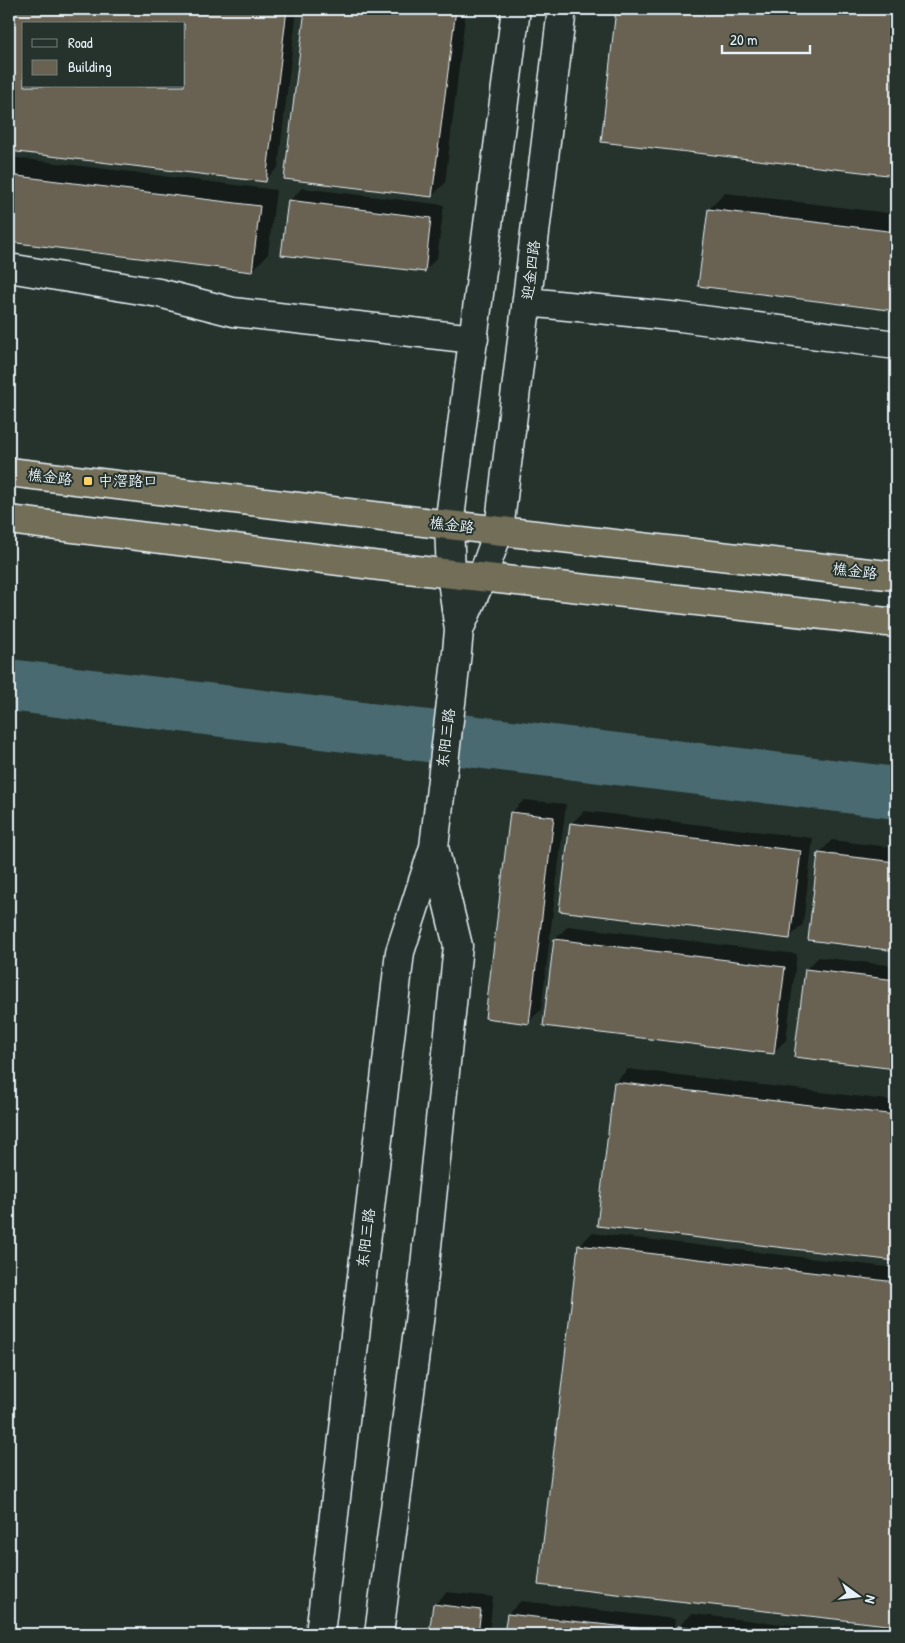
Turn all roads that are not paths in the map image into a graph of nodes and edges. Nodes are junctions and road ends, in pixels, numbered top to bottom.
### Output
1 (516, 9) edge
2 (562, 9) edge
3 (9, 268) edge
4 (527, 302) junction
5 (474, 339) junction
6 (896, 344) edge
7 (9, 472) edge
8 (9, 520) edge
9 (449, 525) junction
10 (499, 530) junction
11 (451, 573) junction
12 (896, 576) edge
13 (482, 577) junction
14 (896, 623) edge
15 (459, 630) junction
16 (434, 847) junction
17 (320, 1634) edge
18 (379, 1634) edge

1 - 5 street
2 - 4 street, 迎金四路
3 - 5 street
4 - 6 street
4 - 10 street, 迎金四路
5 - 9 street
7 - 9 highway, 樵金路
8 - 11 highway
9 - 10 highway, 樵金路
9 - 11 street
10 - 12 highway, 樵金路
10 - 13 street, 迎金四路
11 - 13 highway
11 - 15 street
13 - 14 highway
13 - 15 street, 迎金四路
15 - 16 street, 东阳三路
16 - 17 street, 东阳三路
16 - 18 street, 东阳三路

